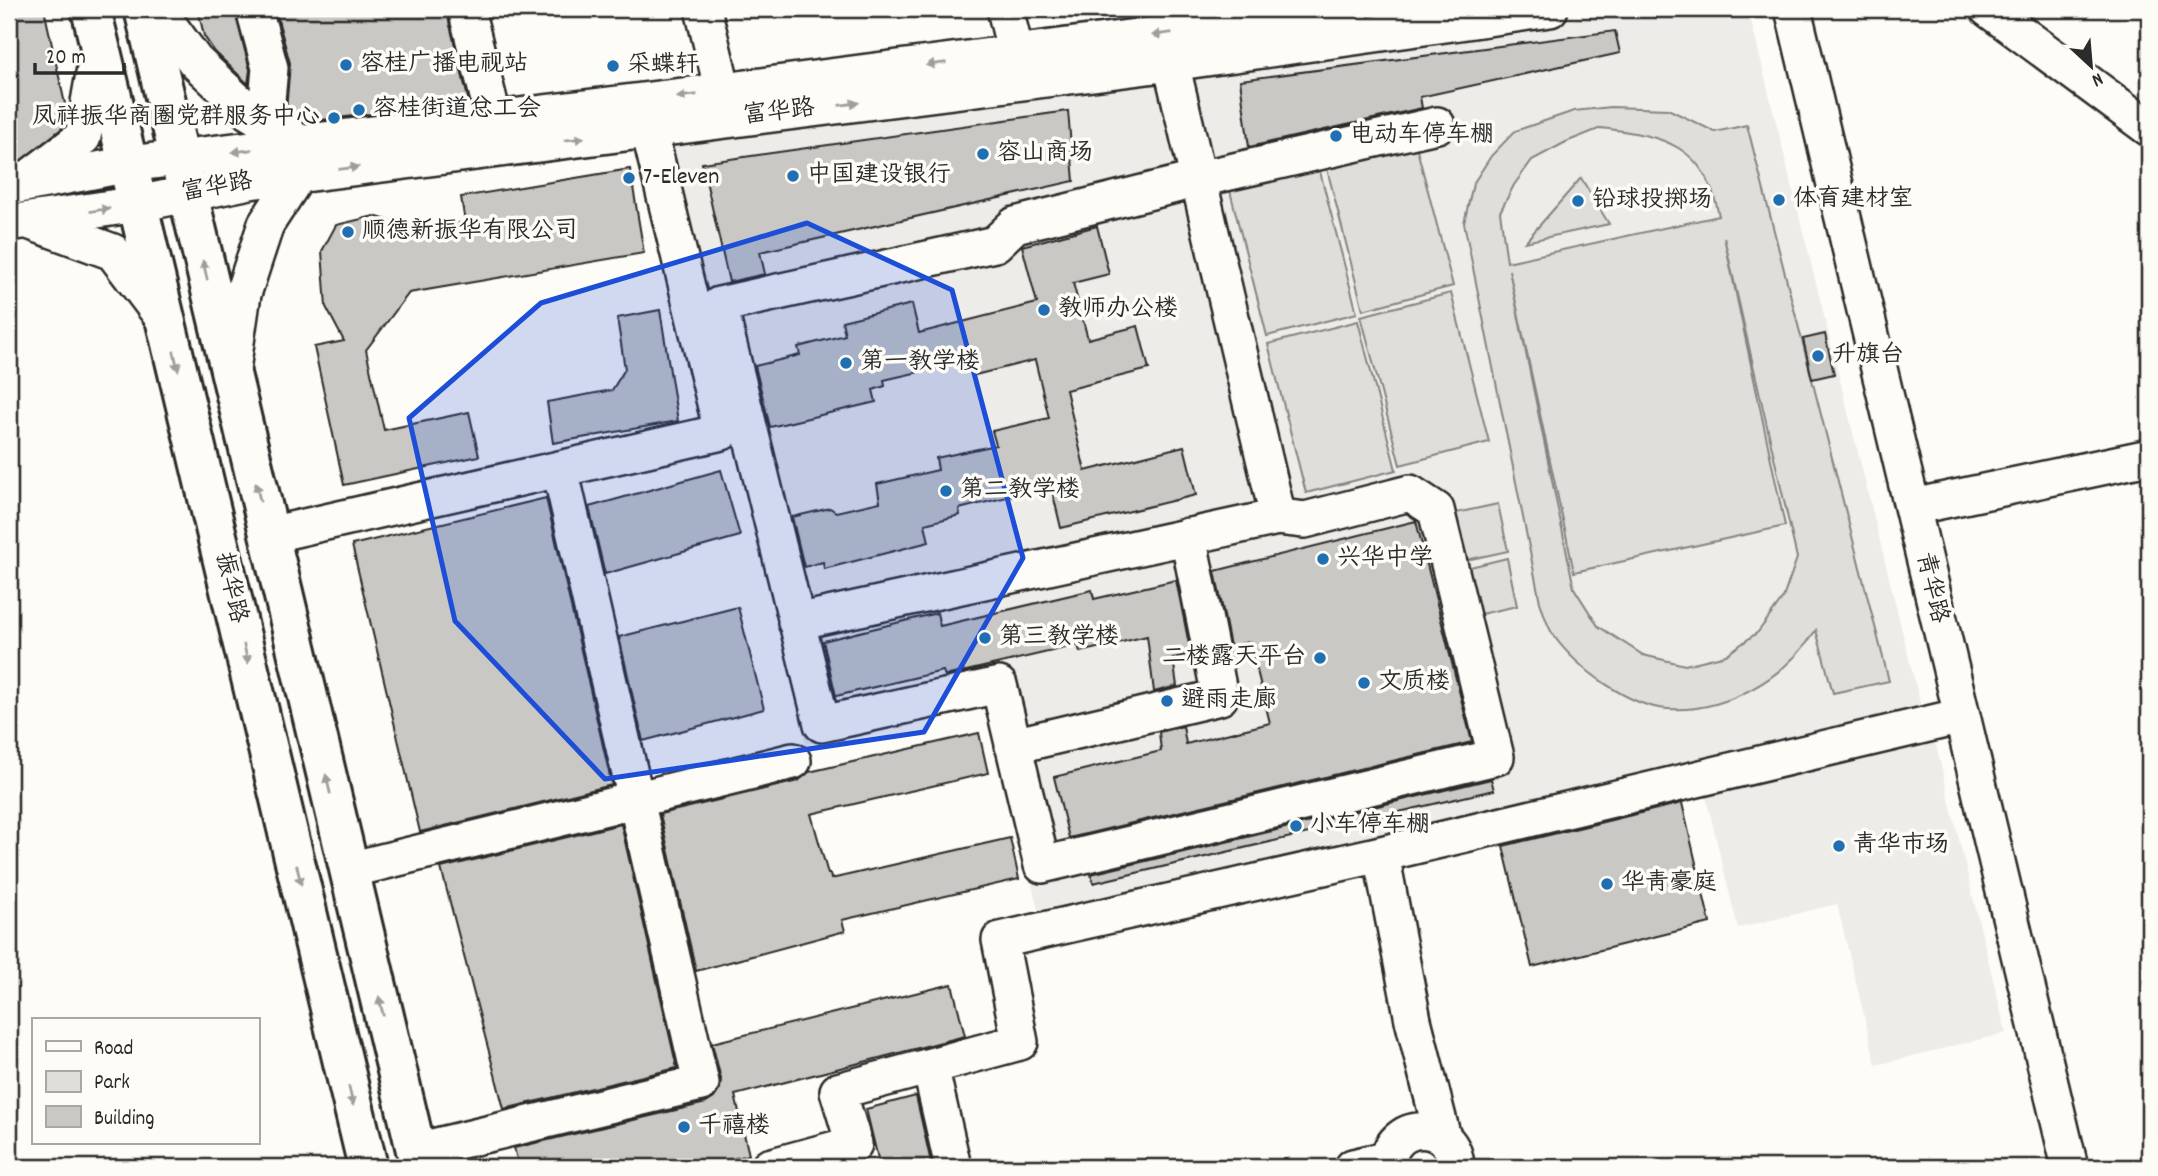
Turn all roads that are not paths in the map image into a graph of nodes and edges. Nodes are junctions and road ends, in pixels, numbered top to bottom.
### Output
1 (144, 9) edge
2 (157, 9) edge
3 (254, 9) edge
4 (466, 9) edge
5 (704, 9) edge
6 (1005, 9) edge
7 (1027, 9) edge
8 (1343, 9) edge
9 (1550, 9) edge
10 (1793, 9) edge
11 (1988, 9) edge
12 (95, 25) edge
13 (1027, 52) junction
14 (1171, 63) junction
15 (723, 91) junction
16 (494, 120) junction
17 (265, 122) junction
18 (1437, 125) dead end
19 (2149, 128) edge
20 (649, 130) junction
21 (301, 159) junction
22 (129, 164) junction
23 (183, 176) junction
24 (1199, 179) junction
25 (14, 186) edge
26 (138, 204) junction
27 (18, 222) edge
28 (166, 322) junction
29 (231, 377) junction
30 (2149, 457) edge
31 (560, 469) junction
32 (1912, 507) junction
33 (1278, 517) junction
34 (269, 536) junction
35 (1188, 536) junction
36 (796, 622) junction
37 (1962, 716) junction
38 (1013, 746) junction
39 (793, 761) dead end
40 (637, 800) junction
41 (1381, 854) junction
42 (349, 870) junction
43 (930, 1066) junction
44 (1450, 1152) edge
45 (857, 1156) edge
46 (418, 1159) edge
47 (1387, 1163) edge
48 (368, 1167) edge
49 (769, 1167) edge
50 (953, 1167) edge
51 (1353, 1167) edge
52 (2070, 1167) edge

1 - 23 main road, 振华路
2 - 17 street
3 - 17 street
4 - 16 street
5 - 15 street
6 - 13 street
7 - 13 street
8 -> 13 street, 富华路
9 - 14 street, 富华路
10 - 32 street, 青华路
11 - 19 street
12 - 22 main road, 振华路
12 - 25 street
13 -> 15 street, 富华路
20 -> 14 street, 富华路
14 - 24 street
15 -> 16 street, 富华路
16 - 21 street, 富华路
17 - 21 street
18 - 24 street
21 -> 20 street, 富华路
20 - 31 street
21 - 23 street, 富华路
21 - 29 street
22 - 23 street, 富华路
22 - 25 street, 富华路
22 - 26 main road, 振华路
23 - 26 street, 富华路
29 -> 23 main road, 振华路
24 - 33 street
24 - 36 street
27 -> 26 street, 富华路
26 - 28 main road, 振华路
27 - 28 street
28 -> 48 main road, 振华路
34 -> 29 main road, 振华路
30 - 32 street
31 - 34 street
31 - 40 street
32 - 37 street, 青华路
33 - 35 street
33 - 38 street
42 -> 34 main road, 振华路
35 - 36 street
35 - 38 street
36 - 38 street
37 - 41 street
37 - 52 street, 青华路
39 - 40 street
40 - 42 street
40 - 46 street
41 - 43 street
41 - 44 street
46 -> 42 main road, 振华路
43 - 45 street
43 - 50 street
44 - 47 street
45 - 49 street
47 - 51 street

